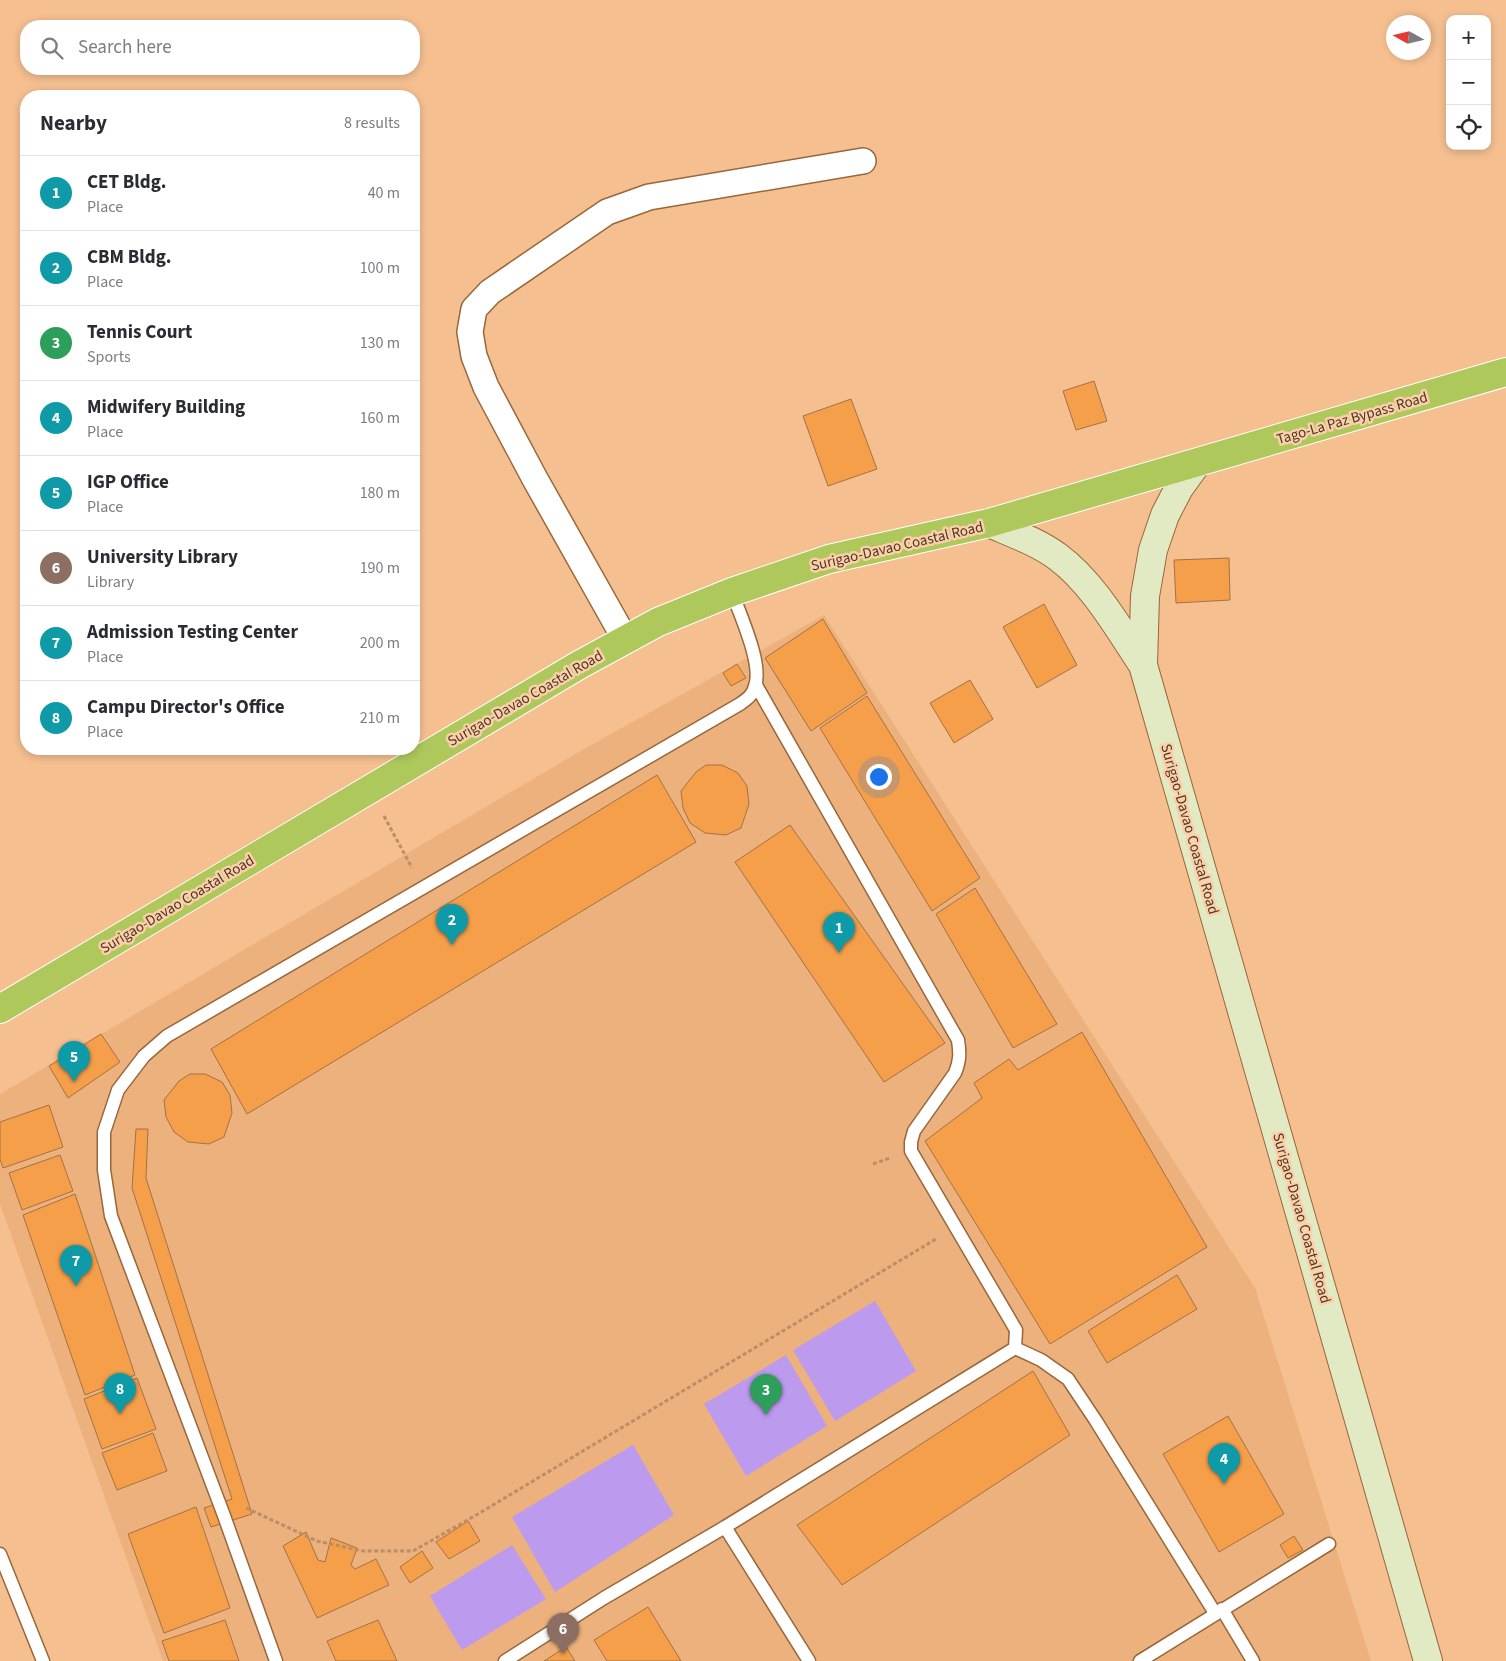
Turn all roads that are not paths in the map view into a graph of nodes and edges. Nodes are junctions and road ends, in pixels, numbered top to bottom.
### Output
1 (863, 161) dead end
2 (1506, 372) edge
3 (1197, 463) junction
4 (989, 523) junction
5 (732, 592) junction
6 (625, 639) junction
7 (1143, 665) junction
8 (756, 686) junction
9 (0, 1008) edge
10 (1015, 1348) junction
11 (725, 1527) junction
12 (1329, 1544) dead end
13 (0, 1554) edge
14 (1219, 1611) junction
15 (43, 1661) edge
16 (276, 1661) edge
17 (505, 1661) edge
18 (809, 1661) edge
19 (1140, 1661) edge
20 (1253, 1661) edge
21 (1428, 1661) edge

1 - 6 street
2 - 3 highway, Tago-La Paz Bypass Road
3 - 4 highway, Tago-La Paz Bypass Road
3 - 7 main road
4 - 5 highway, Surigao-Davao Coastal Road
4 - 7 main road, Surigao-Davao Coastal Road
5 - 6 highway, Surigao-Davao Coastal Road
5 - 8 lane
6 - 9 highway, Surigao-Davao Coastal Road
7 - 21 main road, Surigao-Davao Coastal Road
8 - 10 lane
8 - 16 lane
10 - 11 lane
10 - 14 lane
11 - 17 lane
11 - 18 lane
12 - 14 lane
13 - 15 lane
14 - 19 lane
14 - 20 lane

